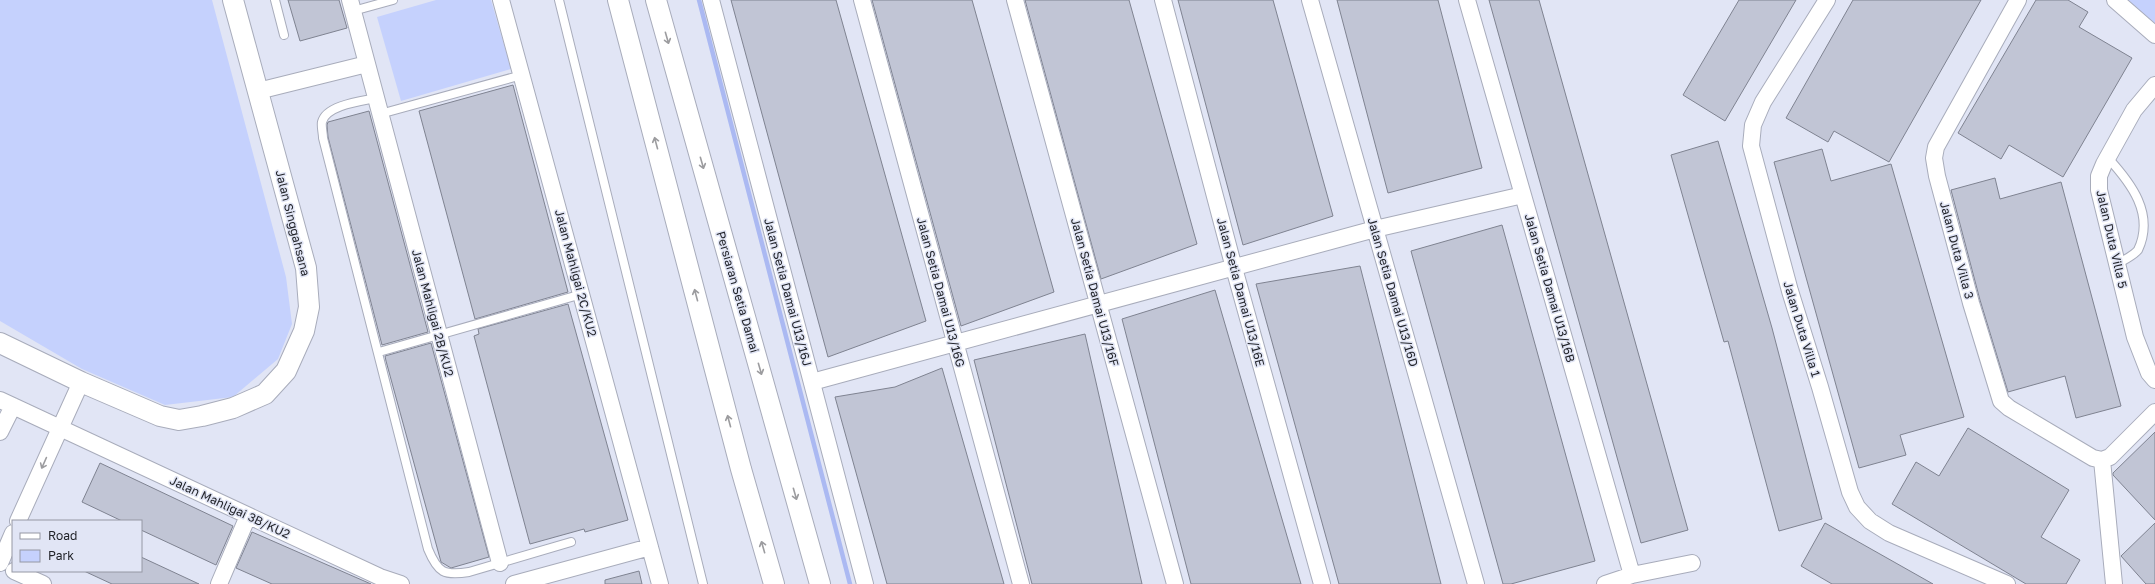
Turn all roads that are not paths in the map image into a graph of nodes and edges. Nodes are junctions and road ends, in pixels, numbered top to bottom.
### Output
1 (233, 0) edge
2 (275, 0) edge
3 (393, 0) edge
4 (501, 0) edge
5 (559, 0) edge
6 (618, 0) edge
7 (656, 0) edge
8 (711, 0) edge
9 (862, 0) edge
10 (1014, 0) edge
11 (1163, 0) edge
12 (1310, 0) edge
13 (1468, 0) edge
14 (1827, 0) edge
15 (2018, 0) edge
16 (2115, 0) edge
17 (352, 5) edge
18 (284, 34) dead end
19 (2155, 35) edge
20 (367, 64) junction
21 (522, 75) junction
22 (2155, 84) edge
23 (258, 91) junction
24 (376, 98) junction
25 (380, 114) junction
26 (2108, 158) junction
27 (1523, 195) junction
28 (1375, 229) junction
29 (2117, 264) junction
30 (1234, 268) junction
31 (582, 294) junction
32 (1099, 306) junction
33 (439, 335) junction
34 (0, 343) edge
35 (954, 343) junction
36 (379, 352) junction
37 (2155, 380) edge
38 (81, 382) junction
39 (812, 382) junction
40 (7, 403) edge
41 (2155, 412) edge
42 (59, 427) junction
43 (0, 432) edge
44 (2102, 460) junction
45 (248, 516) junction
46 (18, 520) edge
47 (12, 535) edge
48 (571, 542) dead end
49 (650, 547) junction
50 (500, 563) junction
51 (1692, 563) dead end
52 (0, 564) edge
53 (12, 570) edge
54 (16, 572) edge
55 (1632, 576) junction
56 (44, 584) edge
57 (219, 584) edge
58 (401, 584) edge
59 (514, 584) edge
60 (660, 584) edge
61 (702, 584) edge
62 (774, 584) edge
63 (820, 584) edge
64 (865, 584) edge
65 (1022, 584) edge
66 (1175, 584) edge
67 (1322, 584) edge
68 (1476, 584) edge
69 (1604, 584) edge
70 (2007, 584) edge
71 (2114, 584) edge

1 - 23 street, Jalan Singgahsana
2 - 18 lane
3 - 17 lane
4 - 21 street, Jalan Mahligai 2C/KU2
5 - 61 lane
62 -> 6 street
7 -> 63 street, Persiaran Setia Damai
8 - 39 street, Jalan Setia Damai U13/16J
9 - 35 street, Jalan Setia Damai U13/16G
10 - 32 street, Jalan Setia Damai U13/16F
11 - 30 street, Jalan Setia Damai U13/16E
12 - 28 street, Jalan Setia Damai U13/16D
13 - 27 street, Jalan Setia Damai U13/16B
14 - 70 street, Jalan Duta Villa 1
15 - 44 street, Jalan Duta Villa 3
16 - 19 street
17 - 20 street, Jalan Mahligai 2B/KU2
20 - 23 street
20 - 24 street, Jalan Mahligai 2B/KU2
21 - 25 lane
21 - 31 street, Jalan Mahligai 2C/KU2
22 - 26 street, Jalan Duta Villa 5
23 - 38 street, Jalan Singgahsana
24 - 25 street, Jalan Mahligai 2B/KU2
24 - 36 lane
25 - 33 street, Jalan Mahligai 2B/KU2
26 - 29 street, Jalan Duta Villa 5
26 - 29 lane
27 - 28 street
27 - 55 street, Jalan Setia Damai U13/16B
28 - 30 street
28 - 68 street, Jalan Setia Damai U13/16D
29 - 37 street, Jalan Duta Villa 5
30 - 32 street
30 - 67 street, Jalan Setia Damai U13/16E
31 - 33 lane
31 - 49 street, Jalan Mahligai 2C/KU2
32 - 35 street
32 - 66 street, Jalan Setia Damai U13/16F
33 - 36 lane
33 - 50 street, Jalan Mahligai 2B/KU2
34 - 38 street, Jalan Singgahsana
35 - 39 street
35 - 65 street, Jalan Setia Damai U13/16G
36 - 50 lane
38 - 42 street
39 - 64 street, Jalan Setia Damai U13/16J
40 - 42 street, Jalan Mahligai 3B/KU2
40 - 43 street
41 - 44 street
42 - 45 street, Jalan Mahligai 3B/KU2
42 -> 46 street
44 - 71 street
45 - 57 street
45 - 58 street, Jalan Mahligai 3B/KU2
47 - 52 street
48 - 50 lane
49 - 59 street
49 - 60 street, Jalan Mahligai 2C/KU2
51 - 55 street
52 - 53 street
54 - 56 street
55 - 69 street

